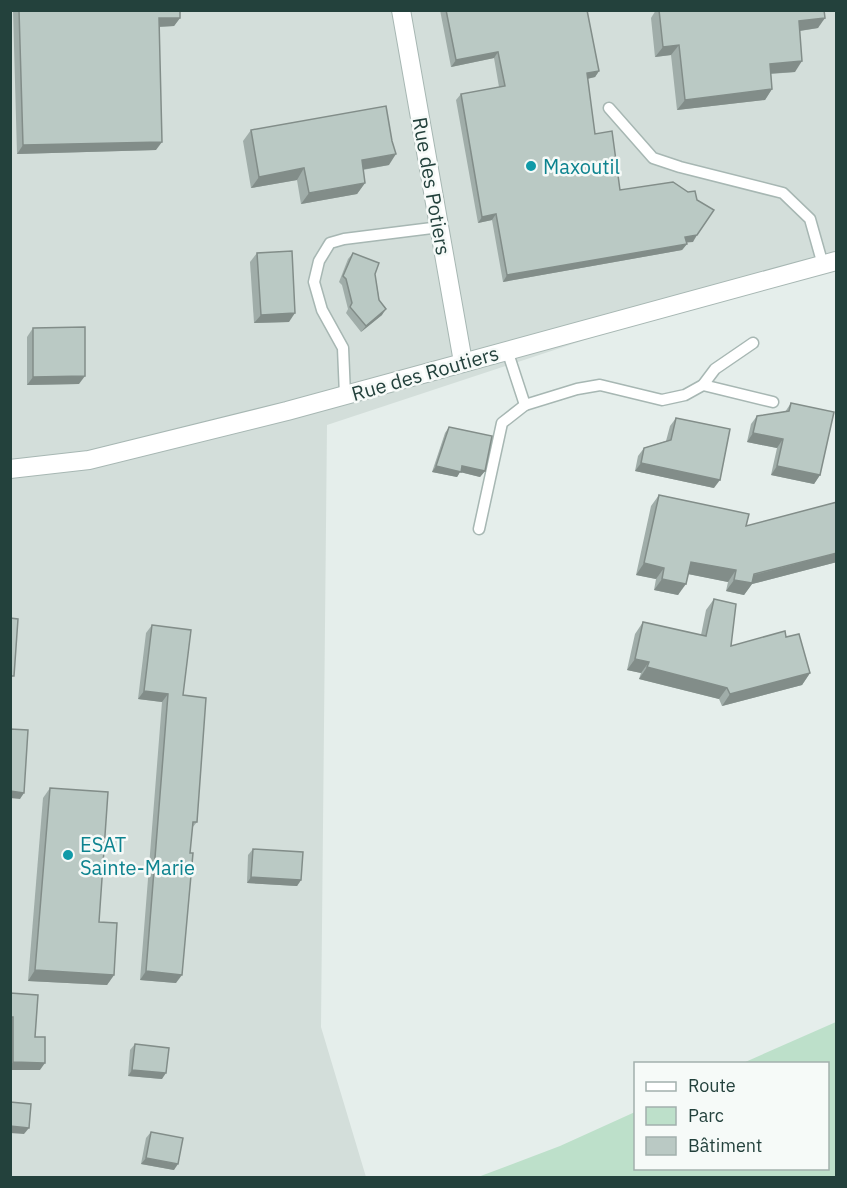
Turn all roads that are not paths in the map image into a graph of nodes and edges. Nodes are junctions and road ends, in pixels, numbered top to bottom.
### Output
1 (401, 10) edge
2 (609, 108) dead end
3 (440, 227) junction
4 (830, 263) edge
5 (753, 343) dead end
6 (507, 350) junction
7 (463, 362) junction
8 (703, 385) junction
9 (345, 395) junction
10 (773, 402) dead end
11 (525, 405) junction
12 (10, 469) edge
13 (479, 529) dead end

1 - 3 street, Rue des Potiers
2 - 4 lane
3 - 7 street, Rue des Potiers
3 - 9 lane
4 - 6 street, Rue des Routiers
5 - 8 lane
6 - 7 street, Rue des Routiers
6 - 11 lane
7 - 9 street, Rue des Routiers
8 - 10 lane
8 - 11 lane
9 - 12 street, Rue des Routiers
11 - 13 lane

